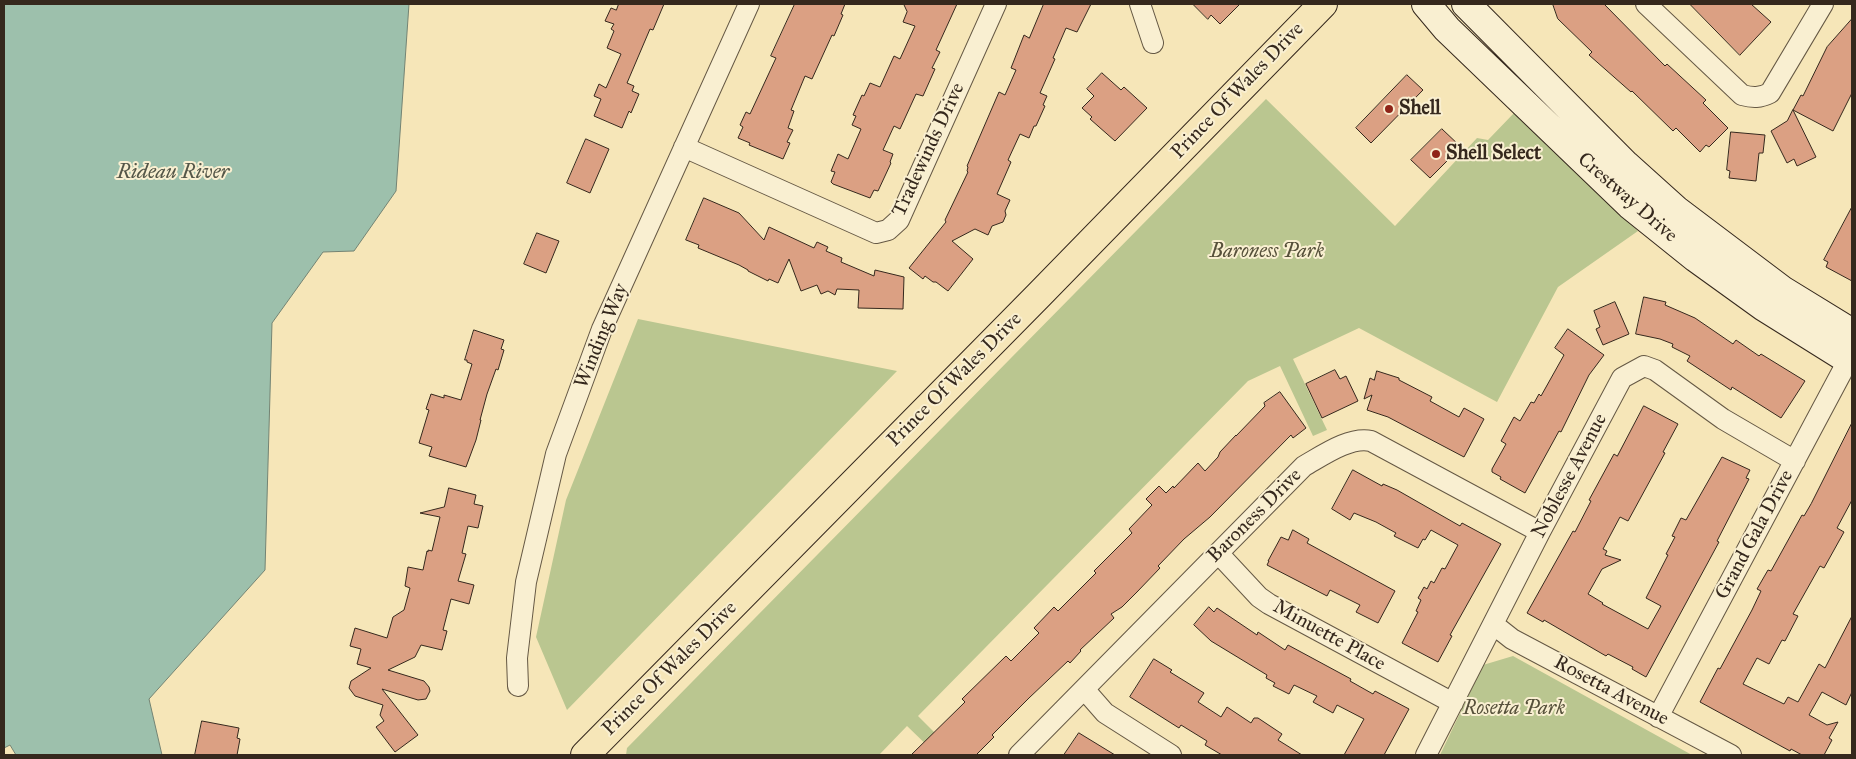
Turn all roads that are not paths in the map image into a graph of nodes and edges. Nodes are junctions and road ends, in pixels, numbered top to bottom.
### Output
1 (749, 4) edge
2 (996, 4) edge
3 (1140, 4) edge
4 (1323, 4) edge
5 (1426, 4) edge
6 (1466, 4) edge
7 (1646, 4) edge
8 (1822, 4) edge
9 (1153, 43) dead end
10 (684, 147) junction
11 (1852, 333) edge
12 (1851, 358) edge
13 (1795, 461) junction
14 (1540, 532) junction
15 (1218, 553) junction
16 (1493, 624) junction
17 (518, 686) dead end
18 (1084, 689) junction
19 (1453, 703) junction
20 (1658, 717) junction
21 (585, 755) edge
22 (1019, 755) edge
23 (1171, 755) edge
24 (1426, 755) edge
25 (1731, 755) edge

1 - 10 street, Winding Way
2 - 10 street, Tradewinds Drive
3 - 9 street
4 - 21 main road, Prince Of Wales Drive
5 - 12 street, Crestway Drive
6 - 11 street, Crestway Drive
7 - 8 street
10 - 17 street, Winding Way
12 - 13 street, Grand Gala Drive
13 - 14 street, Noblesse Avenue
13 - 20 street, Grand Gala Drive
14 - 15 street, Baroness Drive
14 - 16 street, Noblesse Avenue
15 - 18 street, Baroness Drive
15 - 19 street, Minuette Place
16 - 19 street, Noblesse Avenue
16 - 20 street, Rosetta Avenue
18 - 22 street, Baroness Drive
18 - 23 street
19 - 24 street, Noblesse Avenue
20 - 25 street, Rosetta Avenue

